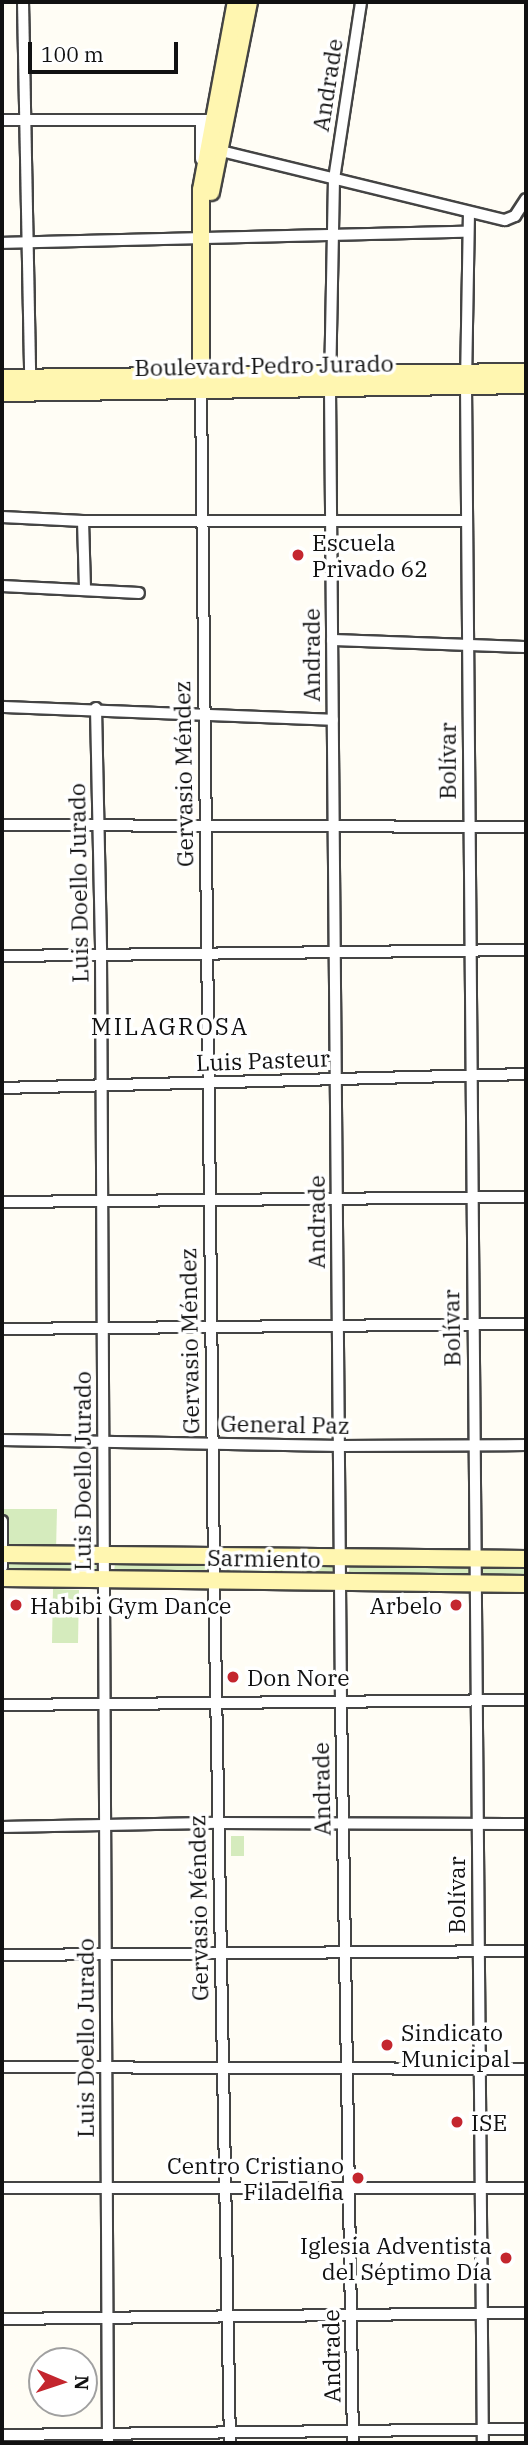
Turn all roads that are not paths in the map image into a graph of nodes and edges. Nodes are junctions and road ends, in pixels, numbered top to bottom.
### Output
1 (23, 2) edge
2 (236, 2) edge
3 (249, 2) edge
4 (361, 2) edge
5 (2, 120) edge
6 (24, 120) junction
7 (214, 120) junction
8 (221, 151) junction
9 (334, 179) junction
10 (526, 199) edge
11 (469, 212) junction
12 (468, 232) junction
13 (335, 236) junction
14 (199, 239) junction
15 (2, 243) edge
16 (28, 243) junction
17 (526, 372) edge
18 (466, 378) junction
19 (2, 379) edge
20 (330, 381) junction
21 (201, 383) junction
22 (30, 385) junction
23 (526, 385) edge
24 (2, 393) edge
25 (2, 517) edge
26 (331, 520) junction
27 (203, 521) junction
28 (467, 521) junction
29 (83, 522) junction
30 (2, 586) edge
31 (85, 590) junction
32 (139, 593) dead end
33 (332, 640) junction
34 (467, 645) junction
35 (526, 647) edge
36 (2, 707) edge
37 (96, 708) junction
38 (205, 715) junction
39 (333, 720) junction
40 (2, 825) edge
41 (99, 825) junction
42 (206, 826) junction
43 (334, 826) junction
44 (468, 827) junction
45 (526, 827) edge
46 (469, 950) junction
47 (526, 950) edge
48 (334, 952) junction
49 (208, 954) junction
50 (101, 955) junction
51 (2, 956) edge
52 (526, 1074) edge
53 (470, 1076) junction
54 (336, 1079) junction
55 (209, 1083) junction
56 (102, 1086) junction
57 (2, 1088) edge
58 (471, 1197) junction
59 (526, 1197) edge
60 (337, 1199) junction
61 (210, 1200) junction
62 (102, 1201) junction
63 (2, 1202) edge
64 (526, 1324) edge
65 (472, 1325) junction
66 (338, 1326) junction
67 (212, 1327) junction
68 (103, 1328) junction
69 (2, 1329) edge
70 (2, 1440) edge
71 (104, 1442) junction
72 (213, 1444) junction
73 (473, 1445) junction
74 (526, 1445) edge
75 (341, 1446) junction
76 (2, 1521) edge
77 (104, 1555) junction
78 (214, 1556) junction
79 (340, 1557) junction
80 (2, 1558) edge
81 (475, 1558) junction
82 (526, 1559) edge
83 (2, 1577) edge
84 (103, 1578) junction
85 (214, 1580) junction
86 (340, 1581) junction
87 (476, 1582) junction
88 (526, 1584) edge
89 (476, 1700) junction
90 (526, 1700) edge
91 (341, 1702) junction
92 (216, 1703) junction
93 (103, 1704) junction
94 (2, 1705) edge
95 (219, 1823) junction
96 (343, 1823) junction
97 (477, 1824) junction
98 (526, 1824) edge
99 (106, 1825) junction
100 (2, 1828) edge
101 (526, 1951) edge
102 (345, 1952) junction
103 (477, 1952) junction
104 (221, 1953) junction
105 (105, 1954) junction
106 (2, 1955) edge
107 (2, 2067) edge
108 (106, 2067) junction
109 (223, 2068) junction
110 (347, 2068) junction
111 (479, 2069) junction
112 (526, 2069) edge
113 (2, 2188) edge
114 (106, 2188) junction
115 (225, 2188) junction
116 (349, 2188) junction
117 (480, 2188) junction
118 (526, 2188) edge
119 (526, 2313) edge
120 (481, 2314) junction
121 (351, 2315) junction
122 (228, 2316) junction
123 (107, 2318) junction
124 (2, 2319) edge
125 (526, 2429) edge
126 (483, 2430) junction
127 (353, 2431) junction
128 (2, 2435) edge
129 (108, 2438) edge
130 (230, 2438) edge
131 (353, 2443) edge
132 (483, 2443) edge

1 - 6 street
2 - 7 main road, Gervasio Méndez
3 - 7 main road, Gervasio Méndez
4 - 9 street, Andrade
5 - 6 street
6 - 7 street
6 - 16 street
7 - 8 main road, Gervasio Méndez
7 - 14 main road, Gervasio Méndez
8 - 9 street
8 - 14 main road, Gervasio Méndez
9 - 11 street
9 - 13 street, Andrade
10 - 11 street
11 - 12 street, Bolívar
12 - 13 street
12 - 18 street, Bolívar
13 - 14 street
13 - 20 street, Andrade
14 - 16 street
14 - 21 main road, Gervasio Méndez
15 - 16 street
16 - 22 street
17 - 18 main road, Boulevard Pedro Jurado
18 - 20 main road, Boulevard Pedro Jurado
18 - 23 main road, Boulevard Pedro Jurado
18 - 28 street, Bolívar
19 - 22 main road, Boulevard Pedro Jurado
20 - 21 main road, Boulevard Pedro Jurado
20 - 26 street, Andrade
21 - 22 main road, Boulevard Pedro Jurado
21 - 27 street, Gervasio Méndez
22 - 24 main road, Boulevard Pedro Jurado
25 - 29 street
26 - 27 street
26 - 28 street
26 - 33 street, Andrade
27 - 29 street
27 - 38 street, Gervasio Méndez
28 - 34 street, Bolívar
29 - 31 street
30 - 31 street
31 - 32 street
33 - 34 street
33 - 39 street, Andrade
34 - 35 street
34 - 44 street, Bolívar
36 - 37 street
37 - 38 street
37 - 41 street, Luis Doello Jurado
38 - 39 street
38 - 42 street, Gervasio Méndez
39 - 43 street, Andrade
40 - 41 street
41 - 42 street
41 - 50 street, Luis Doello Jurado
42 - 43 street
42 - 49 street, Gervasio Méndez
43 - 44 street
43 - 48 street, Andrade
44 - 45 street
44 - 46 street, Bolívar
46 - 47 street
46 - 48 street
46 - 53 street, Bolívar
48 - 49 street
48 - 54 street, Andrade
49 - 50 street
49 - 55 street, Gervasio Méndez
50 - 51 street
50 - 56 street, Luis Doello Jurado
52 - 53 street, Luis Pasteur
53 - 54 street, Luis Pasteur
53 - 58 street, Bolívar
54 - 55 street, Luis Pasteur
54 - 60 street, Andrade
55 - 56 street, Luis Pasteur
55 - 61 street, Gervasio Méndez
56 - 57 street, Luis Pasteur
56 - 62 street, Luis Doello Jurado
58 - 59 street
58 - 60 street
58 - 65 street, Bolívar
60 - 61 street
60 - 66 street, Andrade
61 - 62 street
61 - 67 street, Gervasio Méndez
62 - 63 street
62 - 68 street, Luis Doello Jurado
64 - 65 street
65 - 66 street
65 - 73 street, Bolívar
66 - 67 street
66 - 75 street, Andrade
67 - 68 street
67 - 72 street, Gervasio Méndez
68 - 69 street
68 - 71 street, Luis Doello Jurado
70 - 71 street, General Paz
71 - 72 street, General Paz
71 - 77 street, Luis Doello Jurado
72 - 75 street, General Paz
72 - 78 street, Gervasio Méndez
73 - 74 street, General Paz
73 - 75 street, General Paz
73 - 81 street, Bolívar
75 - 79 street, Andrade
76 - 80 street
77 - 78 main road, Sarmiento
77 - 80 main road, Sarmiento
77 - 84 street, Luis Doello Jurado
78 - 79 main road, Sarmiento
78 - 85 street, Gervasio Méndez
79 - 81 main road, Sarmiento
79 - 86 street, Andrade
81 - 82 main road, Sarmiento
81 - 87 street, Bolívar
83 - 84 main road, Sarmiento
84 - 85 main road, Sarmiento
84 - 93 street, Luis Doello Jurado
85 - 86 main road, Sarmiento
85 - 92 street, Gervasio Méndez
86 - 87 main road, Sarmiento
86 - 91 street, Andrade
87 - 88 main road, Sarmiento
87 - 89 street, Bolívar
89 - 90 street
89 - 91 street
89 - 97 street, Bolívar
91 - 92 street
91 - 96 street, Andrade
92 - 93 street
92 - 95 street, Gervasio Méndez
93 - 94 street
93 - 99 street, Luis Doello Jurado
95 - 96 street
95 - 99 street
95 - 104 street, Gervasio Méndez
96 - 97 street
96 - 102 street, Andrade
97 - 98 street
97 - 103 street, Bolívar
99 - 100 street
99 - 105 street, Luis Doello Jurado
101 - 103 street
102 - 103 street
102 - 104 street
102 - 110 street, Andrade
103 - 111 street, Bolívar
104 - 105 street
104 - 109 street, Gervasio Méndez
105 - 106 street
105 - 108 street, Luis Doello Jurado
107 - 108 street
108 - 109 street
108 - 114 street, Luis Doello Jurado
109 - 110 street
109 - 115 street, Gervasio Méndez
110 - 111 street
110 - 116 street, Andrade
111 - 112 street
111 - 117 street, Bolívar
113 - 114 street
114 - 115 street
114 - 123 street, Luis Doello Jurado
115 - 116 street
115 - 122 street, Gervasio Méndez
116 - 117 street
116 - 121 street, Andrade
117 - 118 street
117 - 120 street, Bolívar
119 - 120 street
120 - 121 street
120 - 126 street, Bolívar
121 - 122 street
121 - 127 street, Andrade
122 - 123 street
122 - 130 street, Gervasio Méndez
123 - 124 street
123 - 129 street, Luis Doello Jurado
125 - 126 street
126 - 127 street
126 - 132 street, Bolívar
127 - 130 street
127 - 131 street, Andrade
128 - 129 street
129 - 130 street

